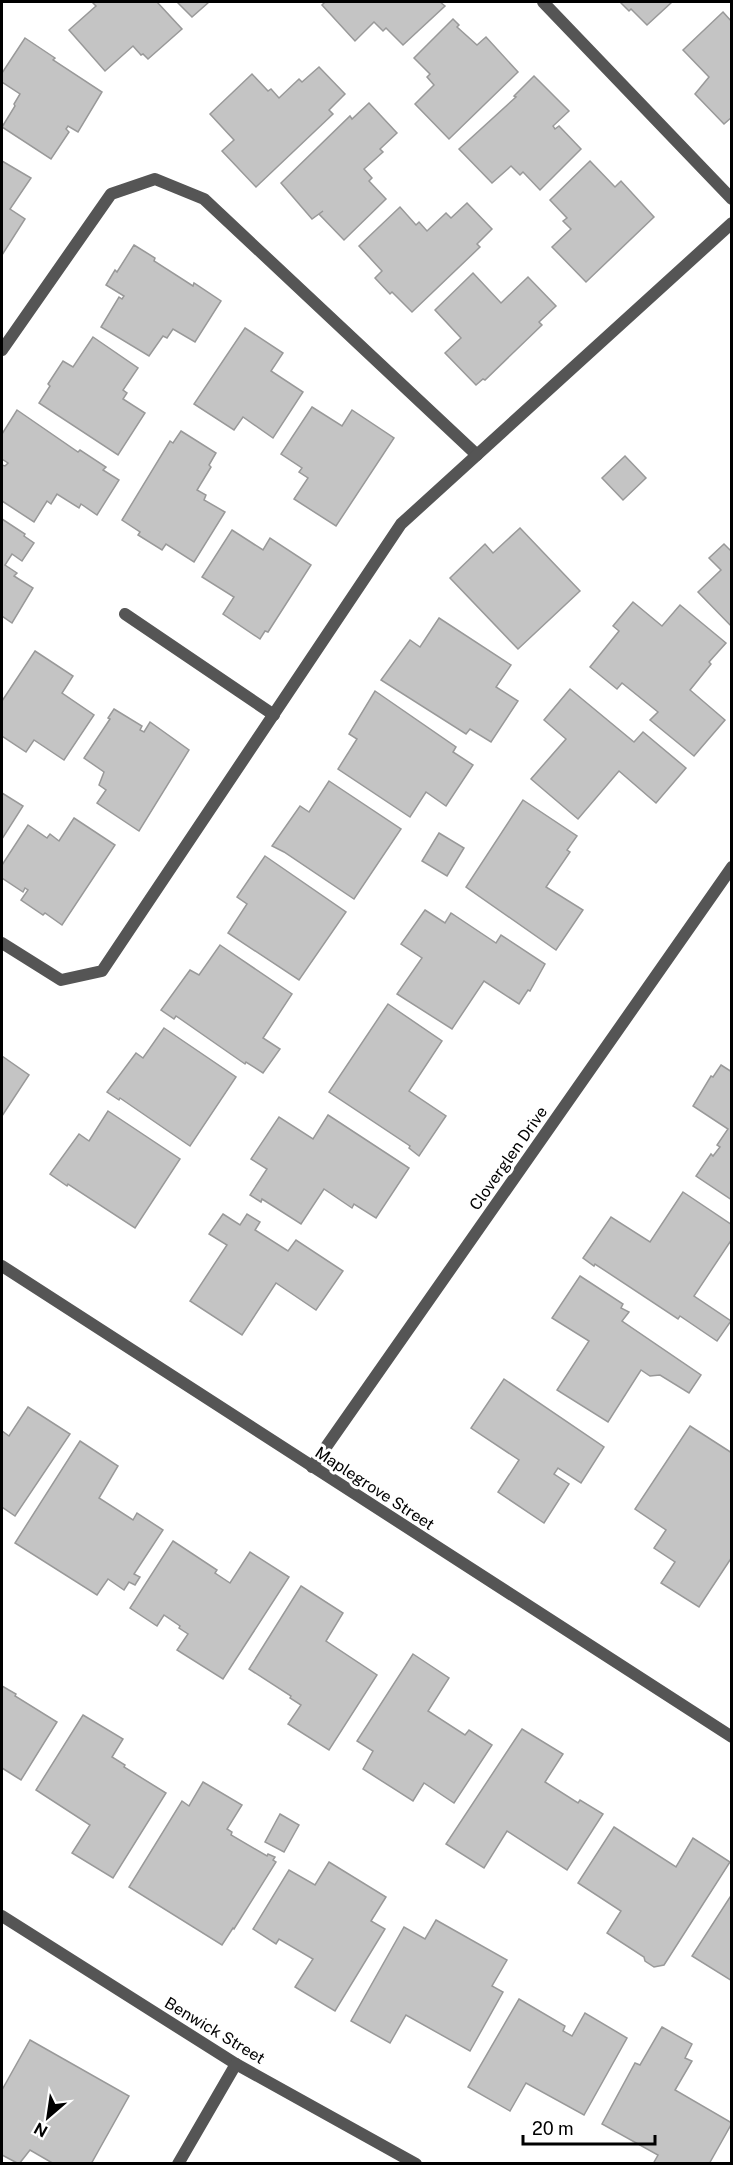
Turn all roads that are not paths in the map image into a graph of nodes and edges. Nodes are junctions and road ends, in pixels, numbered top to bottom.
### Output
1 (543, 2) edge
2 (732, 199) edge
3 (732, 223) edge
4 (2, 350) edge
5 (477, 455) junction
6 (125, 614) dead end
7 (274, 715) junction
8 (732, 867) edge
9 (2, 943) edge
10 (2, 1266) edge
11 (312, 1467) junction
12 (732, 1737) edge
13 (2, 1916) edge
14 (236, 2064) junction
15 (178, 2163) edge
16 (416, 2163) edge

1 - 2 street
3 - 5 street
4 - 5 street
5 - 7 street
6 - 7 street
7 - 9 street
8 - 11 street, Cloverglen Drive
10 - 11 street, Maplegrove Street
11 - 12 street, Maplegrove Street
13 - 14 street, Benwick Street
14 - 15 street
14 - 16 street, Benwick Street

